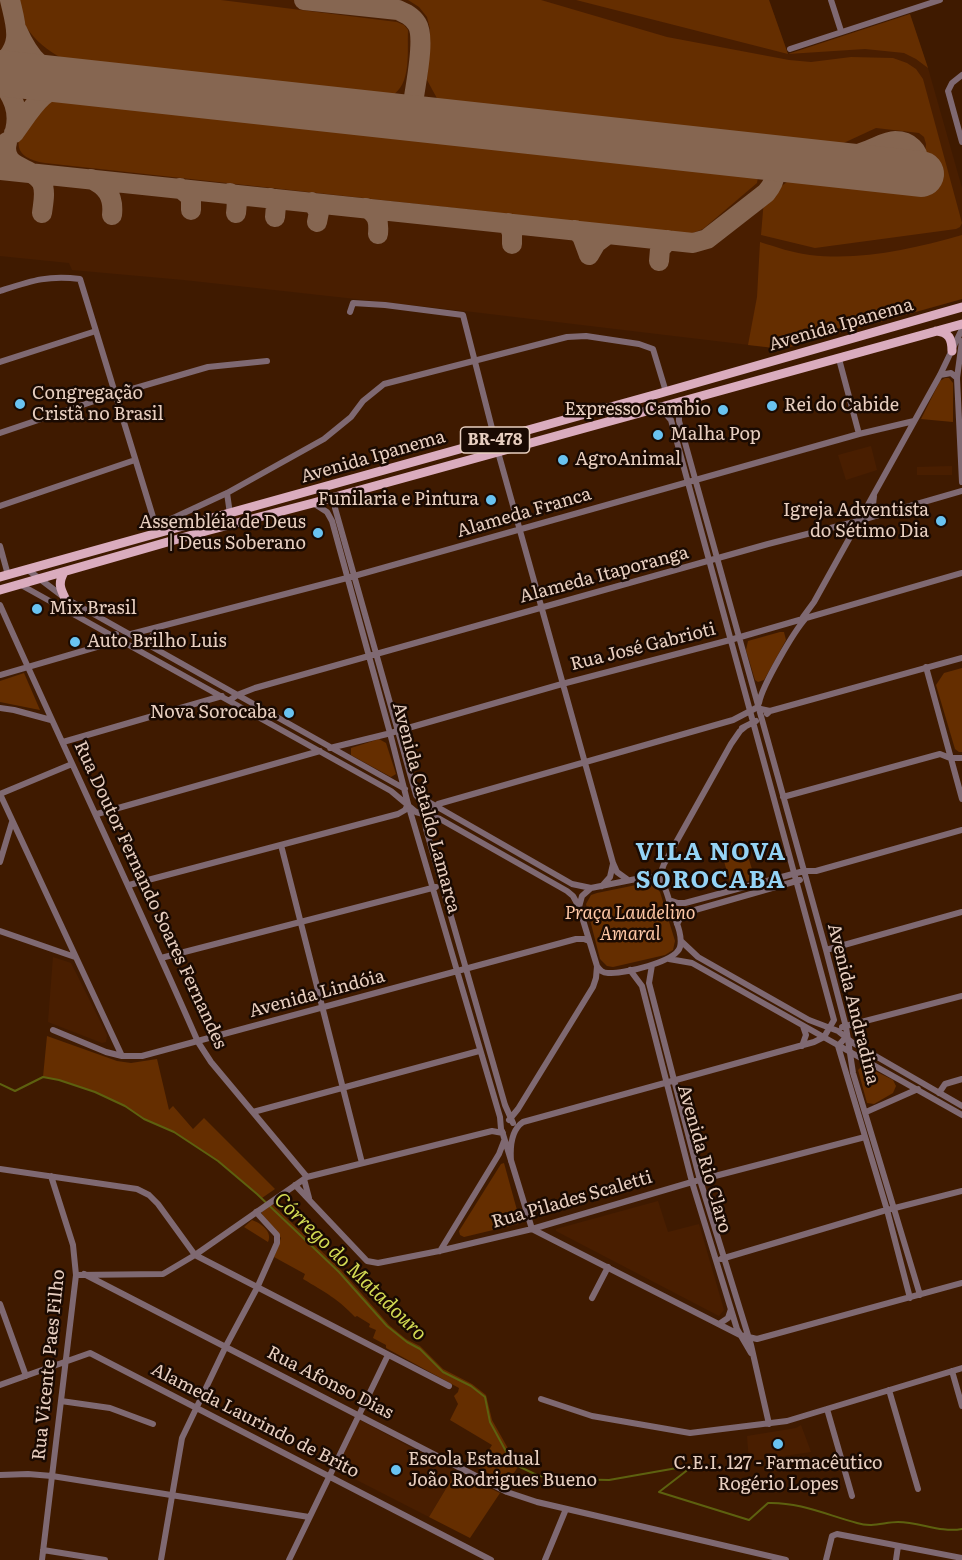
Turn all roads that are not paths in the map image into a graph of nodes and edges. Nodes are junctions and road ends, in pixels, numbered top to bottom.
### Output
1 (831, 0) edge
2 (940, 0) edge
3 (841, 31) junction
4 (790, 49) dead end
5 (962, 75) edge
6 (962, 142) edge
7 (0, 291) edge
8 (962, 307) edge
9 (350, 312) dead end
10 (962, 324) edge
11 (962, 329) edge
12 (96, 331) junction
13 (936, 331) junction
14 (962, 341) edge
15 (952, 351) junction
16 (839, 359) junction
17 (474, 360) junction
18 (267, 361) dead end
19 (0, 362) edge
20 (940, 375) junction
21 (957, 378) junction
22 (666, 392) junction
23 (115, 394) junction
24 (690, 399) junction
25 (655, 408) junction
26 (914, 421) junction
27 (898, 425) junction
28 (0, 433) edge
29 (859, 434) junction
30 (907, 434) junction
31 (495, 440) junction
32 (498, 452) junction
33 (135, 459) junction
34 (696, 480) junction
35 (686, 482) junction
36 (962, 482) edge
37 (875, 490) junction
38 (962, 491) edge
39 (227, 493) junction
40 (341, 495) junction
41 (313, 503) junction
42 (0, 507) edge
43 (230, 514) junction
44 (880, 514) junction
45 (858, 521) junction
46 (841, 526) junction
47 (157, 530) junction
48 (520, 530) junction
49 (849, 537) junction
50 (0, 546) edge
51 (718, 559) junction
52 (708, 562) junction
53 (28, 569) junction
54 (64, 572) junction
55 (962, 573) edge
56 (354, 575) junction
57 (4, 576) edge
58 (347, 578) junction
59 (40, 579) junction
60 (20, 584) junction
61 (0, 590) edge
62 (65, 598) junction
63 (0, 604) edge
64 (541, 608) junction
65 (805, 618) junction
66 (784, 624) junction
67 (116, 626) junction
68 (158, 628) junction
69 (131, 634) junction
70 (115, 637) junction
71 (793, 637) junction
72 (739, 638) junction
73 (730, 640) junction
74 (152, 646) junction
75 (372, 655) junction
76 (962, 657) edge
77 (28, 666) junction
78 (926, 667) junction
79 (0, 675) edge
80 (562, 684) junction
81 (208, 688) junction
82 (255, 688) junction
83 (232, 691) junction
84 (223, 697) junction
85 (230, 700) junction
86 (205, 702) junction
87 (254, 705) junction
88 (758, 707) junction
89 (0, 708) edge
90 (750, 711) junction
91 (770, 711) junction
92 (762, 718) junction
93 (51, 720) junction
94 (729, 721) junction
95 (753, 721) junction
96 (742, 728) junction
97 (755, 729) junction
98 (394, 732) junction
99 (736, 736) junction
100 (63, 741) junction
101 (303, 741) junction
102 (330, 748) junction
103 (320, 751) junction
104 (300, 756) junction
105 (950, 758) junction
106 (962, 758) edge
107 (585, 762) junction
108 (72, 764) junction
109 (400, 772) junction
110 (391, 781) junction
111 (404, 788) junction
112 (0, 794) edge
113 (397, 795) junction
114 (410, 797) junction
115 (783, 797) junction
116 (962, 799) edge
117 (451, 801) junction
118 (435, 806) junction
119 (97, 814) junction
120 (396, 815) junction
121 (424, 816) junction
122 (451, 816) junction
123 (435, 818) junction
124 (12, 822) junction
125 (426, 830) junction
126 (962, 830) edge
127 (281, 844) junction
128 (0, 862) edge
129 (613, 864) junction
130 (804, 870) junction
131 (816, 870) junction
132 (795, 873) junction
133 (805, 878) junction
134 (628, 880) junction
135 (797, 881) junction
136 (662, 882) junction
137 (129, 885) junction
138 (442, 886) junction
139 (602, 886) junction
140 (433, 888) junction
141 (591, 888) junction
142 (669, 900) junction
143 (579, 907) junction
144 (962, 912) edge
145 (301, 922) junction
146 (677, 925) junction
147 (0, 931) edge
148 (590, 941) junction
149 (681, 941) junction
150 (826, 950) junction
151 (75, 957) junction
152 (162, 958) junction
153 (669, 959) junction
154 (652, 964) junction
155 (597, 966) junction
156 (465, 968) junction
157 (630, 970) junction
158 (456, 971) junction
159 (962, 996) edge
160 (323, 1009) junction
161 (803, 1026) junction
162 (846, 1027) junction
163 (830, 1028) junction
164 (53, 1030) dead end
165 (824, 1037) junction
166 (846, 1037) junction
167 (198, 1042) junction
168 (802, 1046) junction
169 (838, 1046) junction
170 (479, 1051) junction
171 (848, 1051) junction
172 (122, 1056) junction
173 (864, 1060) junction
174 (853, 1073) junction
175 (897, 1078) junction
176 (962, 1079) edge
177 (674, 1080) junction
178 (666, 1082) junction
179 (344, 1087) junction
180 (918, 1089) junction
181 (939, 1093) junction
182 (893, 1100) junction
183 (962, 1106) edge
184 (253, 1112) junction
185 (866, 1112) junction
186 (962, 1115) edge
187 (511, 1123) junction
188 (502, 1133) junction
189 (865, 1137) junction
190 (511, 1161) junction
191 (363, 1163) junction
192 (0, 1169) edge
193 (51, 1176) junction
194 (305, 1178) junction
195 (696, 1181) junction
196 (295, 1185) junction
197 (962, 1191) edge
198 (310, 1201) junction
199 (895, 1209) junction
200 (887, 1210) junction
201 (259, 1211) junction
202 (552, 1223) junction
203 (532, 1229) junction
204 (449, 1235) junction
205 (555, 1240) junction
206 (456, 1247) junction
207 (439, 1251) junction
208 (195, 1256) junction
209 (721, 1259) junction
210 (608, 1267) junction
211 (84, 1274) junction
212 (76, 1275) junction
213 (962, 1284) edge
214 (257, 1288) junction
215 (920, 1295) junction
216 (592, 1298) dead end
217 (910, 1298) junction
218 (0, 1304) edge
219 (731, 1308) junction
220 (2, 1316) edge
221 (719, 1324) junction
222 (740, 1335) junction
223 (749, 1338) junction
224 (226, 1346) junction
225 (388, 1355) junction
226 (752, 1356) junction
227 (67, 1360) junction
228 (962, 1368) edge
229 (952, 1371) junction
230 (26, 1376) junction
231 (0, 1385) edge
232 (449, 1386) dead end
233 (889, 1390) junction
234 (542, 1399) dead end
235 (61, 1401) junction
236 (962, 1406) edge
237 (195, 1407) junction
238 (827, 1409) junction
239 (359, 1415) junction
240 (153, 1424) dead end
241 (769, 1424) junction
242 (0, 1475) edge
243 (329, 1475) junction
244 (52, 1476) junction
245 (918, 1489) dead end
246 (172, 1495) junction
247 (852, 1496) dead end
248 (566, 1509) junction
249 (309, 1517) junction
250 (898, 1546) junction
251 (43, 1550) junction
252 (962, 1558) edge
253 (42, 1560) edge
254 (105, 1560) edge
255 (161, 1560) edge
256 (290, 1560) edge
257 (491, 1560) edge
258 (545, 1560) edge
259 (786, 1560) edge
260 (826, 1560) edge
261 (896, 1560) edge

1 - 3 street
2 - 3 street
3 - 4 street
5 - 6 street
7 - 12 street
8 - 22 main road, Avenida Ipanema / BR-478
9 - 17 street
10 - 13 main road, Avenida Ipanema / BR-478
11 - 15 street
12 - 19 street
12 - 23 street
13 - 15 main road
13 - 16 main road, Avenida Ipanema / BR-478
14 - 21 street
15 - 20 street
16 - 24 main road, Avenida Ipanema / BR-478
16 - 29 street
17 - 22 street
17 - 31 street
17 - 39 street
18 - 23 street
20 - 21 street
20 - 26 street
21 - 36 street
22 - 31 main road, Avenida Ipanema / BR-478
23 - 28 street
23 - 33 street
24 - 25 main road, Avenida Ipanema / BR-478
24 - 34 street, Avenida Andradina
25 - 32 main road, Avenida Ipanema / BR-478
25 - 35 street, Avenida Andradina
26 - 27 street, Alameda Franca
26 - 30 street
27 - 29 street, Alameda Franca
27 - 30 street
29 - 34 street, Alameda Franca
30 - 37 street
31 - 43 main road, Avenida Ipanema / BR-478
32 - 40 main road, Avenida Ipanema / BR-478
32 - 48 street
33 - 42 street
33 - 47 street
34 - 35 street, Alameda Franca
34 - 51 street, Avenida Andradina
35 - 48 street, Alameda Franca
35 - 52 street, Avenida Andradina
37 - 44 street
37 - 45 street
38 - 44 street, Alameda Itaporanga
39 - 43 street
39 - 47 street
40 - 41 main road, Avenida Ipanema / BR-478
40 - 56 street, Avenida Cataldo Lamarca
41 - 54 main road, Avenida Ipanema / BR-478
41 - 58 street, Avenida Cataldo Lamarca
43 - 47 main road, Avenida Ipanema / BR-478
44 - 45 street, Alameda Itaporanga
45 - 46 street, Alameda Itaporanga
45 - 49 street
46 - 49 street
46 - 51 street, Alameda Itaporanga
47 - 53 main road, Avenida Ipanema / BR-478
48 - 56 street, Alameda Franca
48 - 64 street
49 - 65 street
50 - 57 street
51 - 52 street, Alameda Itaporanga
51 - 72 street, Avenida Andradina
52 - 64 street, Alameda Itaporanga
52 - 73 street, Avenida Andradina
53 - 57 main road, Avenida Ipanema / BR-478
53 - 59 street
54 - 59 main road, Avenida Ipanema / BR-478
54 - 62 main road
55 - 65 street, Rua José Gabrioti
56 - 58 street, Alameda Franca
56 - 75 street, Avenida Cataldo Lamarca
58 - 68 street, Alameda Franca
58 - 75 street, Avenida Cataldo Lamarca
59 - 60 main road, Avenida Ipanema / BR-478
59 - 62 street
60 - 61 main road, Avenida Ipanema / BR-478
60 - 70 street
62 - 67 street
63 - 77 street, Rua Doutor Fernando Soares Fernandes
64 - 75 street, Alameda Itaporanga
64 - 80 street
65 - 66 street, Rua José Gabrioti
65 - 71 street
66 - 71 street
66 - 72 street, Rua José Gabrioti
67 - 69 street
67 - 70 street
68 - 69 street, Alameda Franca
68 - 74 street
69 - 74 street
70 - 77 street
70 - 81 street
71 - 88 street
72 - 73 street, Rua José Gabrioti
72 - 88 street, Avenida Andradina
73 - 80 street, Rua José Gabrioti
73 - 90 street, Avenida Andradina
74 - 83 street
75 - 82 street, Alameda Itaporanga
75 - 98 street, Avenida Cataldo Lamarca
76 - 78 street
77 - 79 street
77 - 93 street, Rua Doutor Fernando Soares Fernandes
78 - 91 street
78 - 105 street
80 - 98 street, Rua José Gabrioti
80 - 107 street
81 - 84 street
81 - 86 street
82 - 83 street, Alameda Itaporanga
82 - 87 street
83 - 84 street
83 - 85 street
83 - 87 street
84 - 85 street
84 - 86 street
85 - 101 street
86 - 100 street
87 - 102 street
88 - 90 street
88 - 91 street
88 - 92 street, Avenida Andradina
89 - 93 street
90 - 94 street
90 - 95 street, Avenida Andradina
91 - 92 street
92 - 95 street
92 - 115 street, Avenida Andradina
93 - 100 street, Rua Doutor Fernando Soares Fernandes
94 - 99 street
94 - 107 street
95 - 96 street
95 - 97 street, Avenida Andradina
96 - 97 street
96 - 99 street
97 - 132 street, Avenida Andradina
98 - 102 street, Rua José Gabrioti
98 - 109 street, Avenida Cataldo Lamarca
98 - 114 street, Avenida Cataldo Lamarca
99 - 136 street
100 - 108 street, Rua Doutor Fernando Soares Fernandes
101 - 103 street
101 - 104 street
102 - 110 street
103 - 104 street
103 - 113 street
104 - 119 street
105 - 106 street
105 - 115 street
105 - 116 street
107 - 117 street
107 - 129 street
108 - 112 street
108 - 119 street, Rua Doutor Fernando Soares Fernandes
109 - 110 street
109 - 111 street, Avenida Cataldo Lamarca
110 - 111 street
111 - 114 street, Avenida Cataldo Lamarca
112 - 124 street
113 - 114 street
113 - 120 street
114 - 118 street
114 - 120 street
114 - 121 street
114 - 121 street, Avenida Cataldo Lamarca
114 - 140 street, Avenida Cataldo Lamarca
115 - 130 street, Avenida Andradina
117 - 118 street
117 - 122 street
118 - 121 street
118 - 122 street
119 - 137 street, Rua Doutor Fernando Soares Fernandes
120 - 127 street
121 - 123 street
121 - 125 street, Avenida Cataldo Lamarca
122 - 141 street
123 - 125 street, Avenida Cataldo Lamarca
123 - 143 street
124 - 128 street
124 - 151 street
125 - 138 street, Avenida Cataldo Lamarca
126 - 131 street
127 - 137 street
127 - 145 street
129 - 134 street
129 - 139 street
130 - 131 street
130 - 132 street
130 - 133 street, Avenida Andradina
131 - 133 street
132 - 135 street, Avenida Andradina
132 - 142 street
133 - 135 street
133 - 150 street, Avenida Andradina
134 - 136 street
134 - 139 street
135 - 146 street
135 - 163 street, Avenida Andradina
136 - 142 street
137 - 152 street, Rua Doutor Fernando Soares Fernandes
138 - 140 street
138 - 156 street, Avenida Cataldo Lamarca
139 - 141 street
140 - 145 street
140 - 158 street, Avenida Cataldo Lamarca
141 - 143 street
142 - 146 street
143 - 148 street
144 - 150 street
145 - 152 street
145 - 160 street
146 - 149 street
147 - 151 street
148 - 155 street
148 - 156 street, Avenida Lindóia
149 - 153 street
149 - 163 street
150 - 162 street, Avenida Andradina
151 - 172 street
152 - 167 street, Rua Doutor Fernando Soares Fernandes
153 - 154 street
153 - 161 street
154 - 157 street
154 - 177 street, Avenida Rio Claro
155 - 157 street
155 - 187 street
156 - 158 street, Avenida Lindóia
156 - 187 street, Avenida Cataldo Lamarca
157 - 178 street, Avenida Rio Claro
158 - 160 street, Avenida Lindóia
158 - 170 street, Avenida Cataldo Lamarca
159 - 162 street
160 - 167 street, Avenida Lindóia
160 - 179 street
161 - 165 street
161 - 168 street
162 - 163 street
162 - 166 street, Avenida Andradina
163 - 165 street
163 - 166 street
164 - 172 street, Avenida Lindóia
165 - 168 street
165 - 169 street
166 - 169 street
166 - 171 street, Avenida Andradina
166 - 181 street
167 - 172 street, Avenida Lindóia
167 - 184 street, Rua Doutor Fernando Soares Fernandes
168 - 177 street
169 - 171 street
169 - 189 street, Avenida Andradina
170 - 179 street
170 - 188 street, Avenida Cataldo Lamarca
171 - 173 street
171 - 174 street, Avenida Andradina
173 - 174 street
173 - 175 street
174 - 185 street, Avenida Andradina
175 - 180 street
175 - 182 street
176 - 181 street
177 - 178 street
177 - 195 street, Avenida Rio Claro
178 - 187 street
178 - 195 street, Avenida Rio Claro
179 - 184 street
179 - 191 street
180 - 182 street
180 - 186 street
181 - 183 street
182 - 185 street
184 - 194 street, Rua Doutor Fernando Soares Fernandes
185 - 199 street, Avenida Andradina
187 - 188 street
187 - 188 street
187 - 190 street, Avenida Cataldo Lamarca
188 - 190 street, Avenida Cataldo Lamarca
188 - 191 street
188 - 204 street
189 - 195 street, Rua Pilades Scaletti
189 - 200 street, Avenida Andradina
190 - 203 street, Avenida Cataldo Lamarca
191 - 194 street
192 - 193 street
193 - 208 street
193 - 212 street, Rua Vicente Paes Filho
194 - 196 street
194 - 198 street, Rua Pilades Scaletti
195 - 202 street, Rua Pilades Scaletti
195 - 209 street, Avenida Rio Claro
196 - 198 street, Rua Pilades Scaletti
196 - 201 street
197 - 199 street
198 - 207 street, Rua Pilades Scaletti
199 - 200 street
199 - 215 street, Avenida Andradina
200 - 209 street
200 - 217 street, Avenida Andradina
201 - 208 street
201 - 214 street
202 - 203 street, Rua Pilades Scaletti
202 - 205 street
203 - 205 street
203 - 206 street, Rua Pilades Scaletti
204 - 206 street
204 - 207 street
205 - 210 street
206 - 207 street, Rua Pilades Scaletti
208 - 211 street
208 - 214 street
209 - 219 street, Avenida Rio Claro
209 - 223 street, Avenida Rio Claro
210 - 216 street
210 - 221 street
211 - 212 street
211 - 224 street, Rua Afonso Dias
212 - 227 street, Rua Vicente Paes Filho
213 - 215 street
214 - 224 street
214 - 225 street
215 - 217 street
217 - 223 street
218 - 220 street
219 - 221 street
219 - 222 street, Avenida Rio Claro
220 - 230 street
221 - 222 street
222 - 223 street
222 - 226 street, Avenida Rio Claro
223 - 226 street, Avenida Rio Claro
224 - 237 street
224 - 239 street, Rua Afonso Dias
225 - 232 street
225 - 239 street
226 - 241 street, Avenida Rio Claro
227 - 230 street, Alameda Laurindo de Brito
227 - 235 street, Rua Vicente Paes Filho
227 - 237 street, Alameda Laurindo de Brito
228 - 229 street
229 - 233 street
229 - 236 street
230 - 231 street, Alameda Laurindo de Brito
233 - 238 street
233 - 245 street
234 - 241 street
235 - 240 street
235 - 244 street, Rua Vicente Paes Filho
237 - 243 street, Alameda Laurindo de Brito
237 - 246 street
238 - 241 street
238 - 247 street
239 - 243 street
239 - 248 street, Rua Afonso Dias
242 - 244 street
243 - 249 street
243 - 257 street, Alameda Laurindo de Brito
244 - 246 street
244 - 251 street, Rua Vicente Paes Filho
246 - 249 street
246 - 255 street
248 - 258 street
248 - 259 street, Rua Afonso Dias
249 - 256 street
250 - 252 street
250 - 260 street
250 - 261 street
251 - 253 street, Rua Vicente Paes Filho
251 - 254 street

